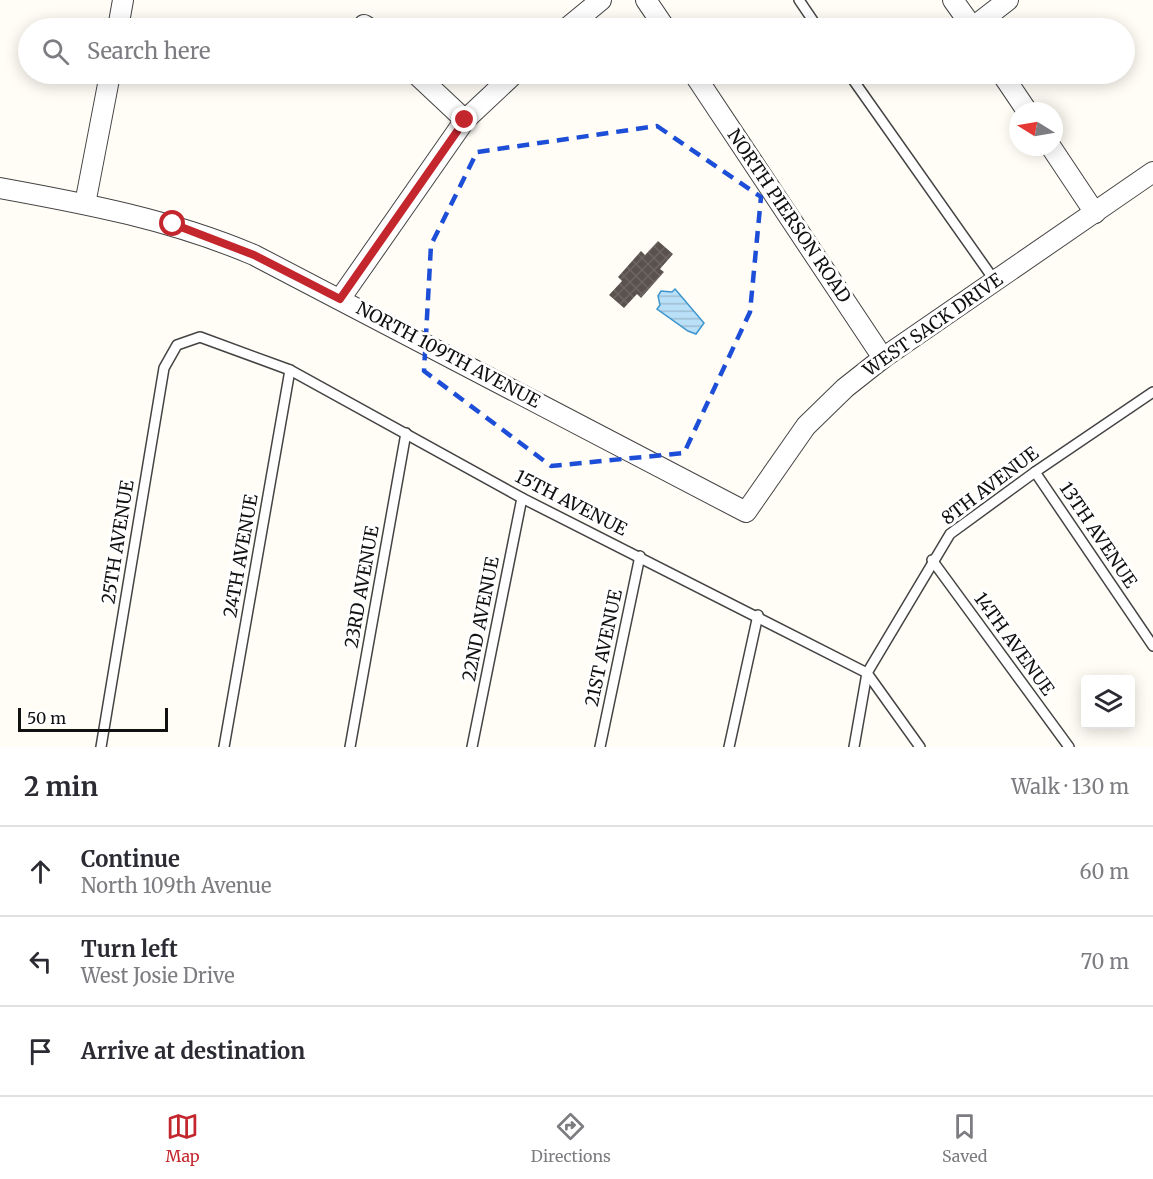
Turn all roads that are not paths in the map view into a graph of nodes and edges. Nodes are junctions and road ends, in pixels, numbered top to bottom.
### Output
1 (123, 0) edge
2 (601, 0) edge
3 (646, 0) edge
4 (799, 0) edge
5 (953, 0) edge
6 (1008, 0) edge
7 (120, 18) edge
8 (579, 18) edge
9 (658, 18) edge
10 (811, 18) edge
11 (966, 18) edge
12 (986, 18) edge
13 (108, 84) edge
14 (427, 84) edge
15 (503, 84) edge
16 (701, 84) edge
17 (856, 84) edge
18 (1009, 84) edge
19 (1021, 102) edge
20 (465, 120) junction
21 (1057, 156) edge
22 (1153, 172) edge
23 (0, 188) edge
24 (85, 204) junction
25 (1095, 213) junction
26 (995, 281) junction
27 (340, 299) junction
28 (177, 345) joint
29 (883, 358) junction
30 (290, 370) junction
31 (1153, 392) edge
32 (406, 434) junction
33 (1035, 472) junction
34 (522, 498) junction
35 (746, 512) joint
36 (640, 556) junction
37 (932, 560) junction
38 (758, 615) junction
39 (1153, 646) edge
40 (867, 673) junction
41 (101, 747) edge
42 (224, 747) edge
43 (350, 747) edge
44 (472, 747) edge
45 (600, 747) edge
46 (729, 747) edge
47 (854, 747) edge
48 (920, 747) edge
49 (1069, 747) edge

1 - 7 street
2 - 8 street
3 - 9 street
4 - 10 lane
5 - 11 street
6 - 12 street
13 - 24 street
14 - 20 street
15 - 20 street
16 - 29 street, NORTH PIERSON ROAD
17 - 26 lane
18 - 19 street
20 - 27 street
21 - 25 street
22 - 25 street, WEST SACK DRIVE
23 - 24 street, NORTH 109TH AVENUE
24 - 27 street, NORTH 109TH AVENUE
25 - 26 street, WEST SACK DRIVE
26 - 29 street, WEST SACK DRIVE
27 - 35 street, NORTH 109TH AVENUE
28 - 30 lane, 15TH AVENUE
28 - 41 lane, 25TH AVENUE
29 - 35 street, WEST SACK DRIVE
30 - 32 lane, 15TH AVENUE
30 - 42 lane, 24TH AVENUE
31 - 33 lane, 8TH AVENUE
32 - 34 lane, 15TH AVENUE
32 - 43 lane, 23RD AVENUE
33 - 37 lane, 8TH AVENUE
33 - 39 lane, 13TH AVENUE
34 - 36 lane, 15TH AVENUE
34 - 44 lane, 22ND AVENUE
36 - 38 lane, 15TH AVENUE
36 - 45 lane, 21ST AVENUE
37 - 40 lane, 8TH AVENUE
37 - 49 lane, 14TH AVENUE
38 - 40 lane, 15TH AVENUE
38 - 46 lane
40 - 47 lane, 8TH AVENUE
40 - 48 lane, 15TH AVENUE

